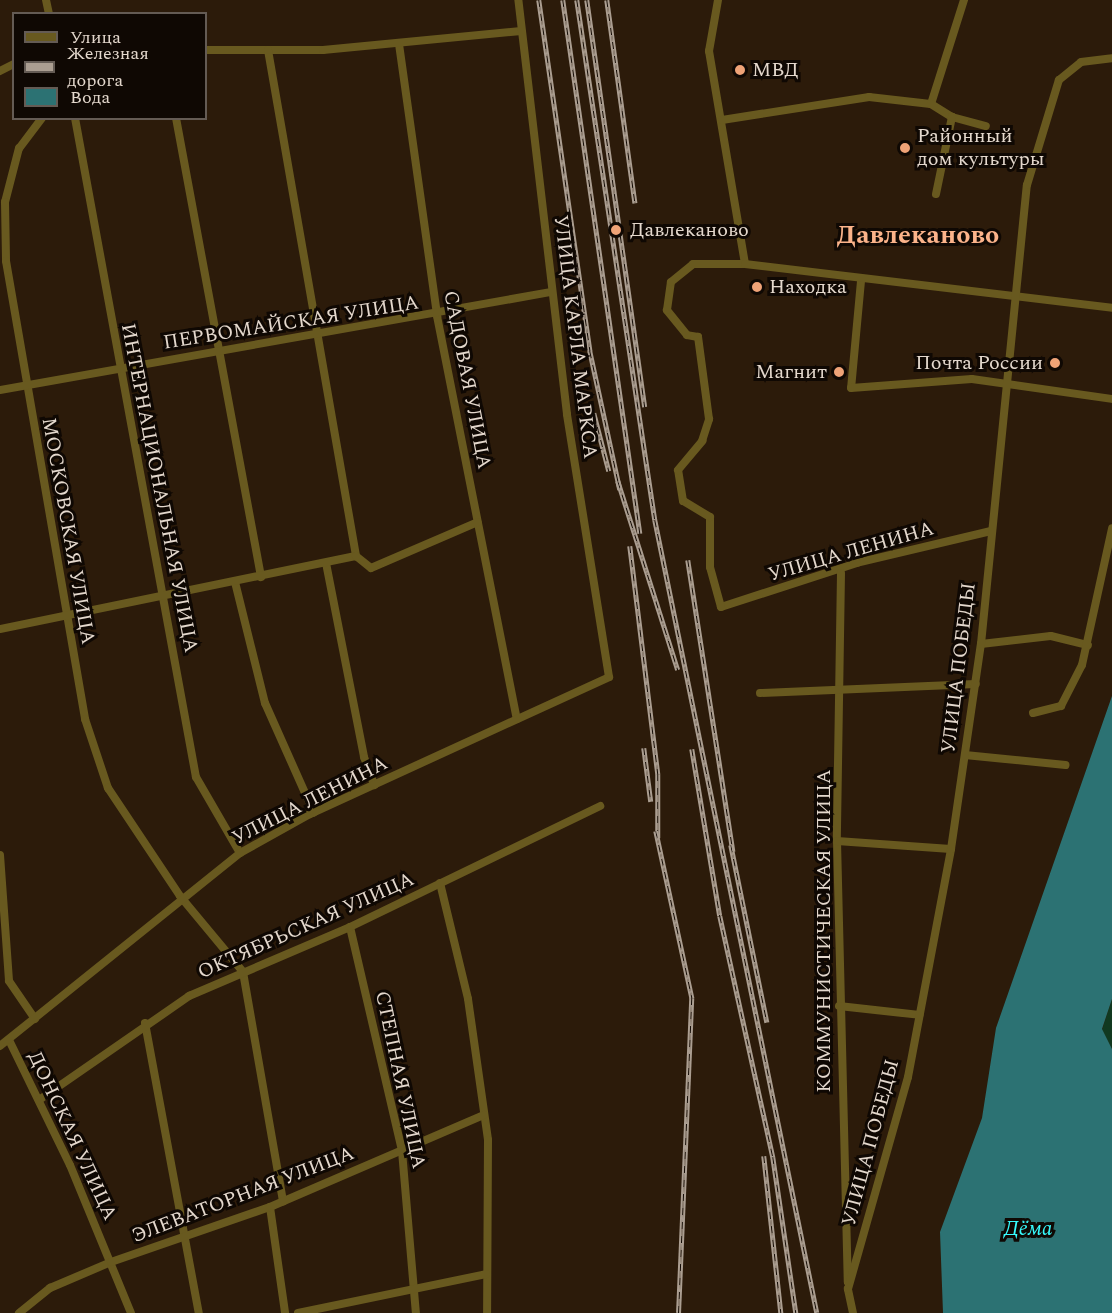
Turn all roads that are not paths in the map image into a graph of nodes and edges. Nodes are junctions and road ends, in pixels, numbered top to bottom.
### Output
1 (518, 0) edge
2 (718, 0) edge
3 (964, 0) edge
4 (521, 31) junction
5 (399, 44) junction
6 (207, 50) edge
7 (268, 50) junction
8 (1112, 58) edge
9 (931, 104) junction
10 (951, 117) junction
11 (40, 120) edge
12 (75, 120) edge
13 (176, 120) edge
14 (722, 120) junction
15 (986, 126) dead end
16 (936, 194) dead end
17 (745, 264) junction
18 (861, 281) junction
19 (551, 292) junction
20 (1017, 297) junction
21 (1112, 308) edge
22 (437, 316) junction
23 (317, 333) junction
24 (218, 350) junction
25 (118, 368) junction
26 (1009, 385) junction
27 (26, 386) junction
28 (0, 390) edge
29 (1112, 399) edge
30 (478, 522) junction
31 (1112, 528) edge
32 (991, 531) junction
33 (356, 556) junction
34 (326, 563) junction
35 (841, 573) junction
36 (261, 577) junction
37 (235, 582) junction
38 (162, 598) junction
39 (67, 618) junction
40 (0, 629) edge
41 (981, 644) junction
42 (1088, 645) junction
43 (609, 677) joint
44 (976, 684) junction
45 (760, 693) dead end
46 (841, 693) junction
47 (1033, 713) dead end
48 (517, 719) junction
49 (965, 755) junction
50 (1066, 765) dead end
51 (374, 785) junction
52 (600, 806) dead end
53 (314, 813) junction
54 (837, 841) junction
55 (951, 849) junction
56 (240, 853) junction
57 (0, 855) edge
58 (440, 883) junction
59 (180, 896) junction
60 (350, 927) junction
61 (0, 969) edge
62 (243, 972) junction
63 (9, 981) junction
64 (839, 1006) junction
65 (920, 1015) junction
66 (35, 1019) junction
67 (145, 1023) junction
68 (9, 1040) junction
69 (0, 1046) edge
70 (39, 1100) junction
71 (484, 1115) junction
72 (402, 1151) junction
73 (283, 1202) junction
74 (270, 1207) junction
75 (185, 1238) junction
76 (846, 1244) junction
77 (860, 1245) junction
78 (111, 1262) junction
79 (486, 1274) junction
80 (412, 1288) junction
81 (848, 1289) junction
82 (19, 1313) edge
83 (131, 1313) edge
84 (199, 1313) edge
85 (285, 1313) edge
86 (298, 1313) edge
87 (416, 1313) edge
88 (487, 1313) edge
89 (853, 1313) edge

1 - 4 street, УЛИЦА КАРЛА МАРКСА
2 - 14 street
3 - 9 street
4 - 5 street
4 - 19 street, УЛИЦА КАРЛА МАРКСА
5 - 7 street
5 - 22 street, САДОВАЯ УЛИЦА
6 - 7 street
7 - 23 street
8 - 20 street, УЛИЦА ПОБЕДЫ
9 - 10 street
9 - 14 street
10 - 15 street
10 - 16 street
11 - 27 street, МОСКОВСКАЯ УЛИЦА
12 - 25 street, ИНТЕРНАЦИОНАЛЬНАЯ УЛИЦА
13 - 24 street
14 - 17 street
17 - 18 street
17 - 35 street, УЛИЦА ЛЕНИНА
18 - 20 street
18 - 26 street
19 - 22 street, ПЕРВОМАЙСКАЯ УЛИЦА
19 - 43 street, УЛИЦА КАРЛА МАРКСА
20 - 21 street
20 - 26 street, УЛИЦА ПОБЕДЫ
22 - 23 street, ПЕРВОМАЙСКАЯ УЛИЦА
22 - 30 street, САДОВАЯ УЛИЦА
23 - 24 street, ПЕРВОМАЙСКАЯ УЛИЦА
23 - 33 street
24 - 25 street, ПЕРВОМАЙСКАЯ УЛИЦА
24 - 36 street
25 - 27 street, ПЕРВОМАЙСКАЯ УЛИЦА
25 - 38 street, ИНТЕРНАЦИОНАЛЬНАЯ УЛИЦА
26 - 29 street
26 - 32 street, УЛИЦА ПОБЕДЫ
27 - 28 street, ПЕРВОМАЙСКАЯ УЛИЦА
27 - 39 street, МОСКОВСКАЯ УЛИЦА
30 - 33 street
30 - 48 street, САДОВАЯ УЛИЦА
31 - 42 street
32 - 35 street, УЛИЦА ЛЕНИНА
32 - 41 street, УЛИЦА ПОБЕДЫ
33 - 34 street
34 - 36 street
34 - 51 street
35 - 46 street, КОММУНИСТИЧЕСКАЯ УЛИЦА
36 - 37 street
37 - 38 street
37 - 53 street
38 - 39 street
38 - 56 street, ИНТЕРНАЦИОНАЛЬНАЯ УЛИЦА
39 - 40 street
39 - 59 street, МОСКОВСКАЯ УЛИЦА
41 - 42 street
41 - 44 street, УЛИЦА ПОБЕДЫ
42 - 47 street
43 - 48 street, УЛИЦА ЛЕНИНА
44 - 46 street
44 - 49 street, УЛИЦА ПОБЕДЫ
45 - 46 street
46 - 54 street, КОММУНИСТИЧЕСКАЯ УЛИЦА
48 - 51 street, УЛИЦА ЛЕНИНА
49 - 50 street
49 - 55 street, УЛИЦА ПОБЕДЫ
51 - 53 street, УЛИЦА ЛЕНИНА
52 - 58 street, ОКТЯБРЬСКАЯ УЛИЦА
53 - 56 street, УЛИЦА ЛЕНИНА
54 - 55 street
54 - 64 street, КОММУНИСТИЧЕСКАЯ УЛИЦА
55 - 65 street, УЛИЦА ПОБЕДЫ
56 - 59 street, УЛИЦА ЛЕНИНА
57 - 63 street
58 - 60 street, ОКТЯБРЬСКАЯ УЛИЦА
58 - 71 street
59 - 62 street, МОСКОВСКАЯ УЛИЦА
59 - 66 street, УЛИЦА ЛЕНИНА
60 - 62 street, ОКТЯБРЬСКАЯ УЛИЦА
60 - 72 street, СТЕПНАЯ УЛИЦА
61 - 63 street
62 - 67 street, ОКТЯБРЬСКАЯ УЛИЦА
62 - 73 street
63 - 66 street
64 - 65 street
64 - 76 street, КОММУНИСТИЧЕСКАЯ УЛИЦА
65 - 77 street, УЛИЦА ПОБЕДЫ
66 - 68 street, УЛИЦА ЛЕНИНА
67 - 70 street, ОКТЯБРЬСКАЯ УЛИЦА
67 - 75 street
68 - 69 street, УЛИЦА ЛЕНИНА
68 - 70 street, ДОНСКАЯ УЛИЦА
70 - 78 street, ДОНСКАЯ УЛИЦА
71 - 72 street, ЭЛЕВАТОРНАЯ УЛИЦА
71 - 79 street
72 - 73 street, ЭЛЕВАТОРНАЯ УЛИЦА
72 - 80 street, СТЕПНАЯ УЛИЦА
73 - 74 street, ЭЛЕВАТОРНАЯ УЛИЦА
74 - 75 street, ЭЛЕВАТОРНАЯ УЛИЦА
74 - 85 street
75 - 78 street, ЭЛЕВАТОРНАЯ УЛИЦА
75 - 84 street
76 - 77 street
76 - 81 street, КОММУНИСТИЧЕСКАЯ УЛИЦА
77 - 81 street, УЛИЦА ПОБЕДЫ
78 - 82 street, ЭЛЕВАТОРНАЯ УЛИЦА
78 - 83 street, ДОНСКАЯ УЛИЦА
79 - 80 street
79 - 88 street
80 - 86 street
80 - 87 street, СТЕПНАЯ УЛИЦА
81 - 89 street, УЛИЦА ПОБЕДЫ

